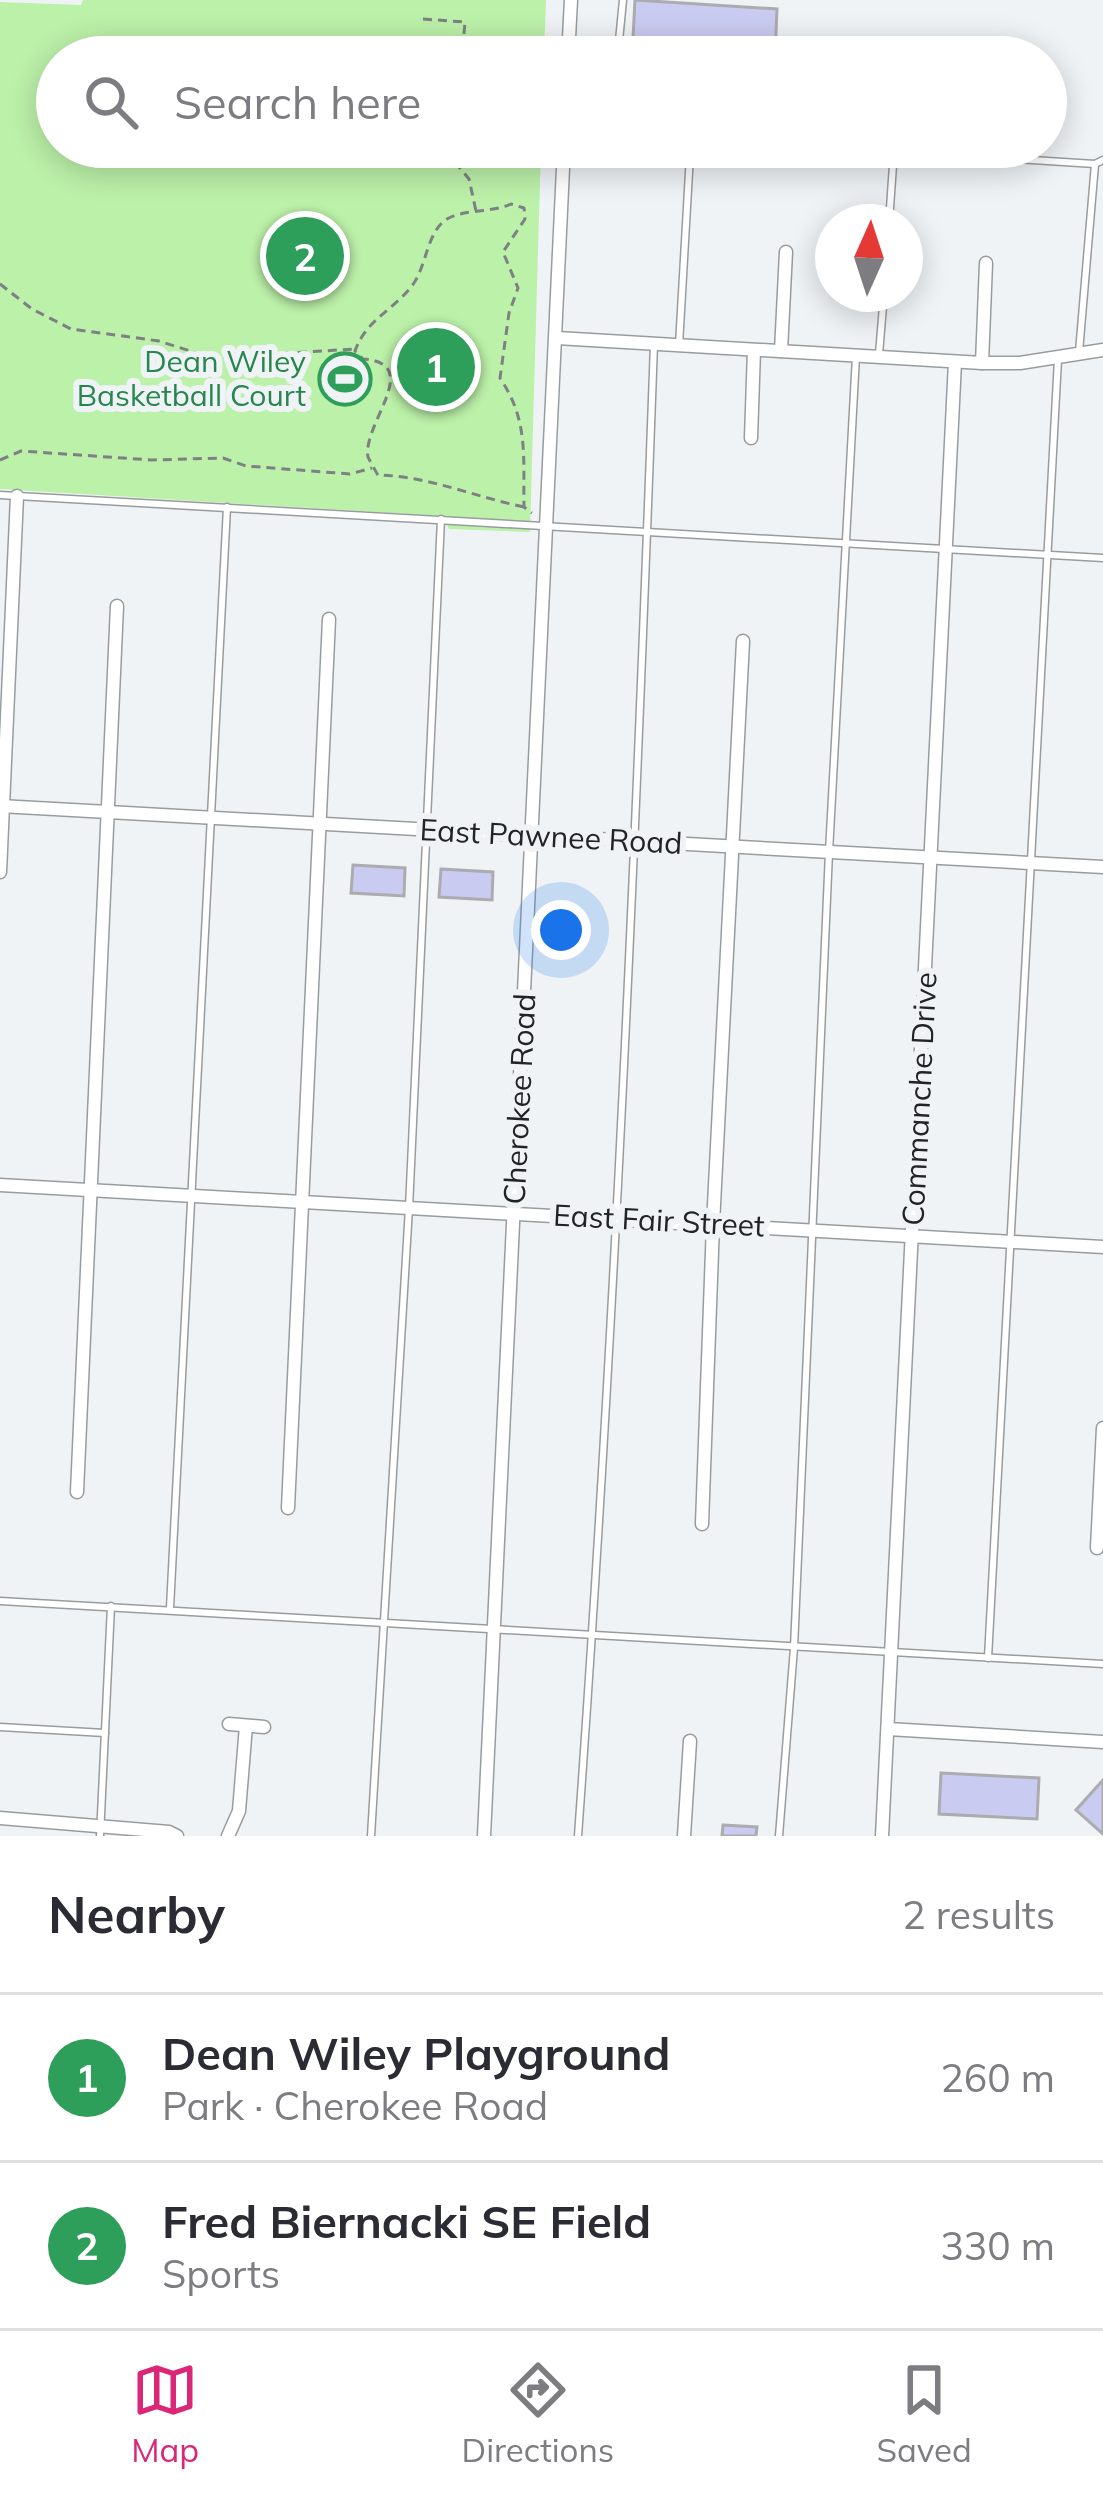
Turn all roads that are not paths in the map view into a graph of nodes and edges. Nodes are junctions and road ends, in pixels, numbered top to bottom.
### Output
1 (571, 0) edge
2 (623, 0) edge
3 (569, 36) edge
4 (619, 36) edge
5 (1067, 160) edge
6 (1099, 162) edge
7 (563, 168) edge
8 (689, 168) edge
9 (893, 168) edge
10 (890, 204) edge
11 (786, 252) dead end
12 (986, 263) dead end
13 (883, 312) edge
14 (557, 338) junction
15 (654, 344) junction
16 (679, 346) junction
17 (754, 350) junction
18 (1103, 350) edge
19 (781, 351) junction
20 (1079, 355) junction
21 (856, 356) junction
22 (879, 358) junction
23 (1058, 359) junction
24 (955, 362) junction
25 (982, 363) junction
26 (751, 438) dead end
27 (0, 495) edge
28 (17, 496) junction
29 (227, 508) junction
30 (441, 519) junction
31 (548, 525) junction
32 (647, 531) junction
33 (846, 544) junction
34 (945, 551) junction
35 (1047, 556) junction
36 (1103, 558) edge
37 (117, 606) dead end
38 (329, 619) dead end
39 (743, 641) dead end
40 (2, 806) edge
41 (108, 813) junction
42 (210, 818) junction
43 (320, 824) junction
44 (426, 829) junction
45 (532, 835) junction
46 (636, 841) junction
47 (732, 847) junction
48 (829, 852) junction
49 (932, 858) junction
50 (1031, 863) junction
51 (1103, 867) edge
52 (0, 872) edge
53 (0, 1185) edge
54 (90, 1190) junction
55 (194, 1196) junction
56 (303, 1203) junction
57 (409, 1208) junction
58 (514, 1213) junction
59 (616, 1219) junction
60 (713, 1224) junction
61 (812, 1230) junction
62 (914, 1236) junction
63 (1012, 1241) junction
64 (1103, 1246) edge
65 (1103, 1428) edge
66 (77, 1492) dead end
67 (288, 1508) dead end
68 (703, 1524) dead end
69 (1097, 1548) dead end
70 (0, 1600) edge
71 (111, 1606) junction
72 (170, 1608) junction
73 (387, 1623) junction
74 (495, 1630) junction
75 (592, 1636) junction
76 (794, 1648) junction
77 (892, 1654) junction
78 (988, 1658) junction
79 (1103, 1664) edge
80 (229, 1724) dead end
81 (246, 1726) junction
82 (0, 1727) edge
83 (264, 1727) dead end
84 (888, 1729) junction
85 (105, 1733) junction
86 (689, 1741) dead end
87 (1103, 1742) edge
88 (0, 1818) edge
89 (100, 1830) edge
90 (177, 1836) edge
91 (228, 1836) edge
92 (371, 1836) edge
93 (484, 1836) edge
94 (578, 1836) edge
95 (685, 1836) edge
96 (779, 1836) edge
97 (882, 1836) edge

1 - 3 street
2 - 4 lane
5 - 6 lane
6 - 20 lane
7 - 14 street, Cherokee Road
8 - 16 lane
9 - 10 lane
11 - 19 street
12 - 25 street
13 - 22 lane
14 - 15 street
14 - 31 street, Cherokee Road
15 - 16 street
15 - 32 lane
16 - 17 street
17 - 19 street
17 - 26 street
18 - 20 street
19 - 21 street
20 - 23 street
21 - 22 street
21 - 33 lane
22 - 24 street
23 - 25 street
23 - 35 lane
24 - 25 street
24 - 34 street, Commanche Drive
27 - 28 lane
28 - 29 lane
28 - 40 street
29 - 30 lane
29 - 42 lane
30 - 31 lane
30 - 44 lane
31 - 32 lane
31 - 45 street, Cherokee Road
32 - 33 lane
32 - 46 lane
33 - 34 lane
33 - 48 lane
34 - 35 lane
34 - 49 street, Commanche Drive
35 - 36 lane
35 - 50 lane
37 - 41 street
38 - 43 street
39 - 47 street
40 - 41 street, East Pawnee Road
40 - 52 street
41 - 42 street, East Pawnee Road
41 - 54 street
42 - 43 street, East Pawnee Road
42 - 55 lane
43 - 44 street, East Pawnee Road
43 - 56 street
44 - 45 street, East Pawnee Road
44 - 57 lane
45 - 46 street, East Pawnee Road
45 - 58 street, Cherokee Road
46 - 47 street, East Pawnee Road
46 - 59 lane
47 - 48 street, East Pawnee Road
47 - 60 street
48 - 49 street, East Pawnee Road
48 - 61 lane
49 - 50 street, East Pawnee Road
49 - 62 street, Commanche Drive
50 - 51 street, East Pawnee Road
50 - 63 lane
53 - 54 street, East Fair Street
54 - 55 street, East Fair Street
54 - 66 street
55 - 56 street, East Fair Street
55 - 72 lane
56 - 57 street, East Fair Street
56 - 67 street
57 - 58 street, East Fair Street
57 - 73 lane
58 - 59 street, East Fair Street
58 - 74 street, Cherokee Road
59 - 60 street, East Fair Street
59 - 75 lane
60 - 61 street, East Fair Street
60 - 68 street
61 - 62 street, East Fair Street
61 - 76 lane
62 - 63 street, East Fair Street
62 - 77 street, Commanche Drive
63 - 64 street, East Fair Street
63 - 78 lane
65 - 69 street
70 - 71 lane
71 - 72 lane
71 - 85 lane
72 - 73 lane
73 - 74 lane
73 - 92 lane
74 - 75 lane
74 - 93 street, Cherokee Road
75 - 76 lane
75 - 94 lane
76 - 77 lane
76 - 96 lane
77 - 78 lane
77 - 84 street, Commanche Drive
78 - 79 lane
80 - 81 street
81 - 83 street
81 - 91 street
82 - 85 lane
84 - 87 street
84 - 97 street, Commanche Drive
85 - 89 lane
86 - 95 street
88 - 89 street
89 - 90 street

